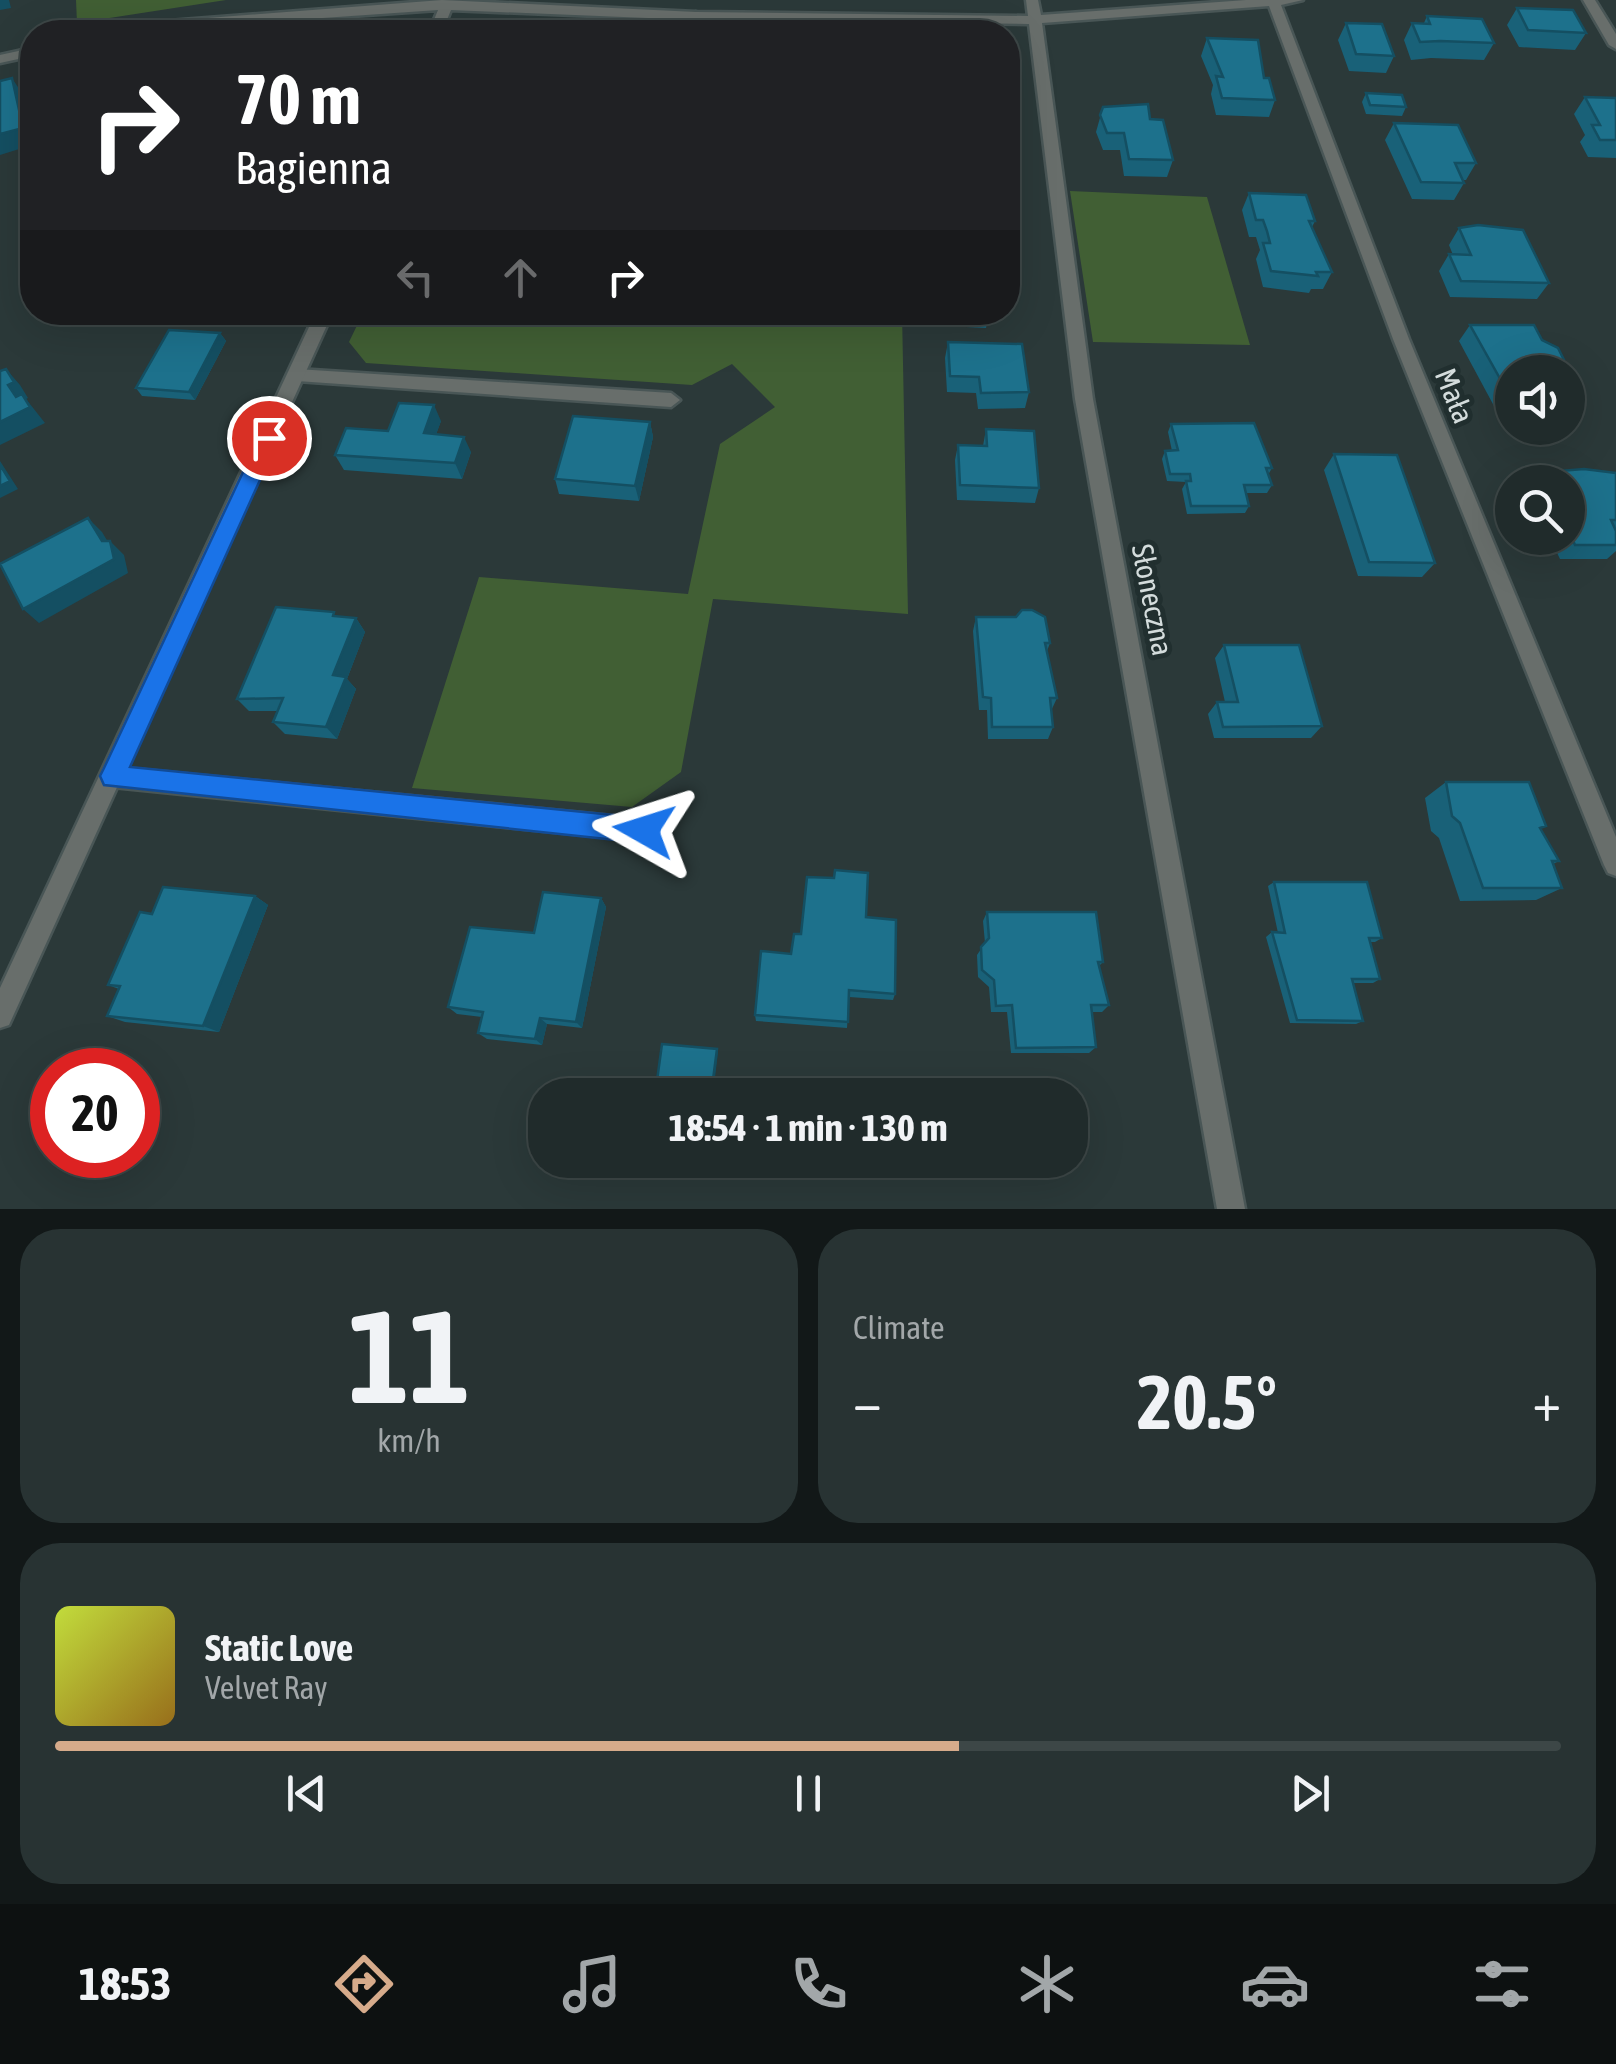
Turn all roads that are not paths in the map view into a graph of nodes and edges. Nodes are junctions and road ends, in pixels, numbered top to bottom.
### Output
1 (1298, 0) edge
2 (1589, 0) edge
3 (1273, 1) edge
4 (446, 3) edge
5 (1032, 10) edge
6 (696, 16) junction
7 (231, 20) edge
8 (695, 20) edge
9 (1616, 45) edge
10 (319, 325) edge
11 (298, 375) junction
12 (671, 400) dead end
13 (112, 776) junction
14 (644, 830) dead end
15 (1616, 865) edge
16 (0, 1016) edge
17 (1231, 1209) edge

1 - 3 street
2 - 9 street
3 - 5 street
3 - 15 street, Mała
4 - 6 street
4 - 7 street
5 - 6 street
5 - 17 street, Słoneczna
6 - 8 street
10 - 11 street
11 - 12 street
11 - 13 street
13 - 14 street
13 - 16 street

